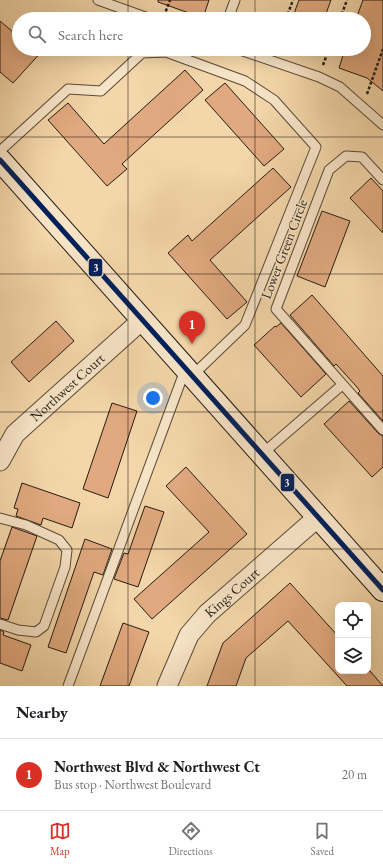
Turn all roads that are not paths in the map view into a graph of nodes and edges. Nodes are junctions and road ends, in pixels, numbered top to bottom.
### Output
1 (98, 0) edge
2 (234, 0) edge
3 (131, 12) edge
4 (230, 12) edge
5 (139, 56) edge
6 (177, 56) edge
7 (258, 56) edge
8 (383, 125) edge
9 (0, 151) edge
10 (0, 160) edge
11 (383, 180) edge
12 (142, 320) junction
13 (189, 372) junction
14 (342, 384) junction
15 (383, 430) edge
16 (262, 454) junction
17 (0, 460) edge
18 (318, 517) junction
19 (0, 518) edge
20 (383, 590) edge
21 (0, 624) edge
22 (68, 686) edge
23 (167, 686) edge

1 - 3 lane
2 - 4 lane
5 - 9 lane
6 - 13 lane
7 - 8 lane
10 - 12 main road
11 - 14 lane, Lower Green Circle
12 - 13 main road
12 - 17 street, Northwest Court
13 - 16 main road
13 - 22 lane
14 - 15 lane, Lower Green Circle
14 - 16 lane
16 - 18 main road
18 - 20 main road
18 - 23 street, Kings Court
19 - 21 lane

